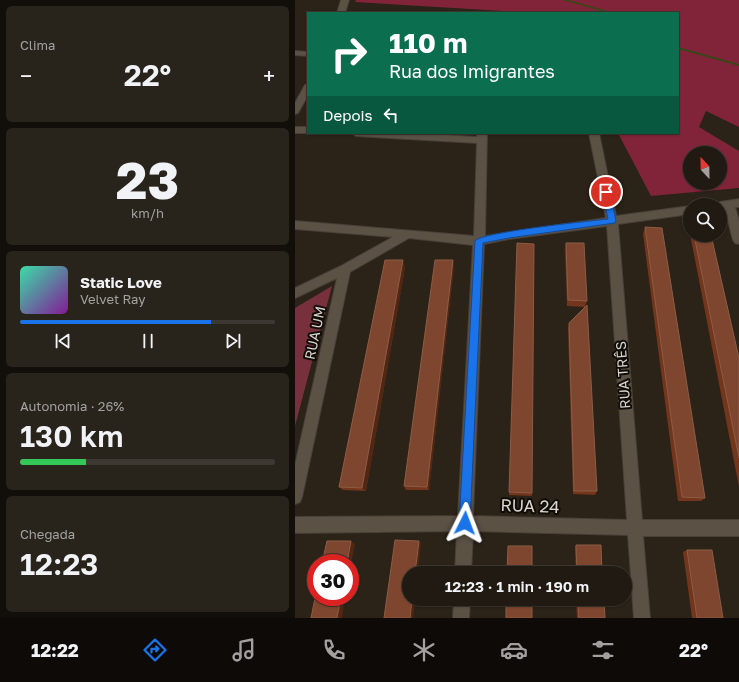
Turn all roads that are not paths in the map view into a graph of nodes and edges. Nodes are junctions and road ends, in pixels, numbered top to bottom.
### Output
1 (345, 0) edge
2 (341, 12) edge
3 (295, 53) edge
4 (307, 54) edge
5 (307, 89) edge
6 (295, 111) edge
7 (295, 130) edge
8 (307, 130) edge
9 (398, 134) edge
10 (594, 134) edge
11 (482, 136) edge
12 (729, 204) edge
13 (683, 211) edge
14 (612, 221) junction
15 (295, 225) edge
16 (408, 234) junction
17 (739, 240) edge
18 (479, 241) junction
19 (345, 269) junction
20 (295, 293) edge
21 (295, 497) edge
22 (465, 523) junction
23 (295, 525) edge
24 (634, 528) junction
25 (739, 528) edge
26 (463, 566) edge
27 (462, 606) edge
28 (461, 618) edge
29 (642, 618) edge

1 - 2 street
3 - 4 street
5 - 6 street
7 - 8 street
9 - 11 street
10 - 14 street, RUA TRÊS
11 - 18 street
12 - 17 street
13 - 14 street
14 - 18 street
14 - 24 street, RUA TRÊS
15 - 16 street
16 - 18 street
16 - 19 street
18 - 22 street
19 - 20 street
19 - 21 street, RUA UM
22 - 23 street, RUA 24
22 - 24 street, RUA 24
22 - 26 street
24 - 25 street, RUA 24
24 - 29 street, RUA TRÊS
27 - 28 street

